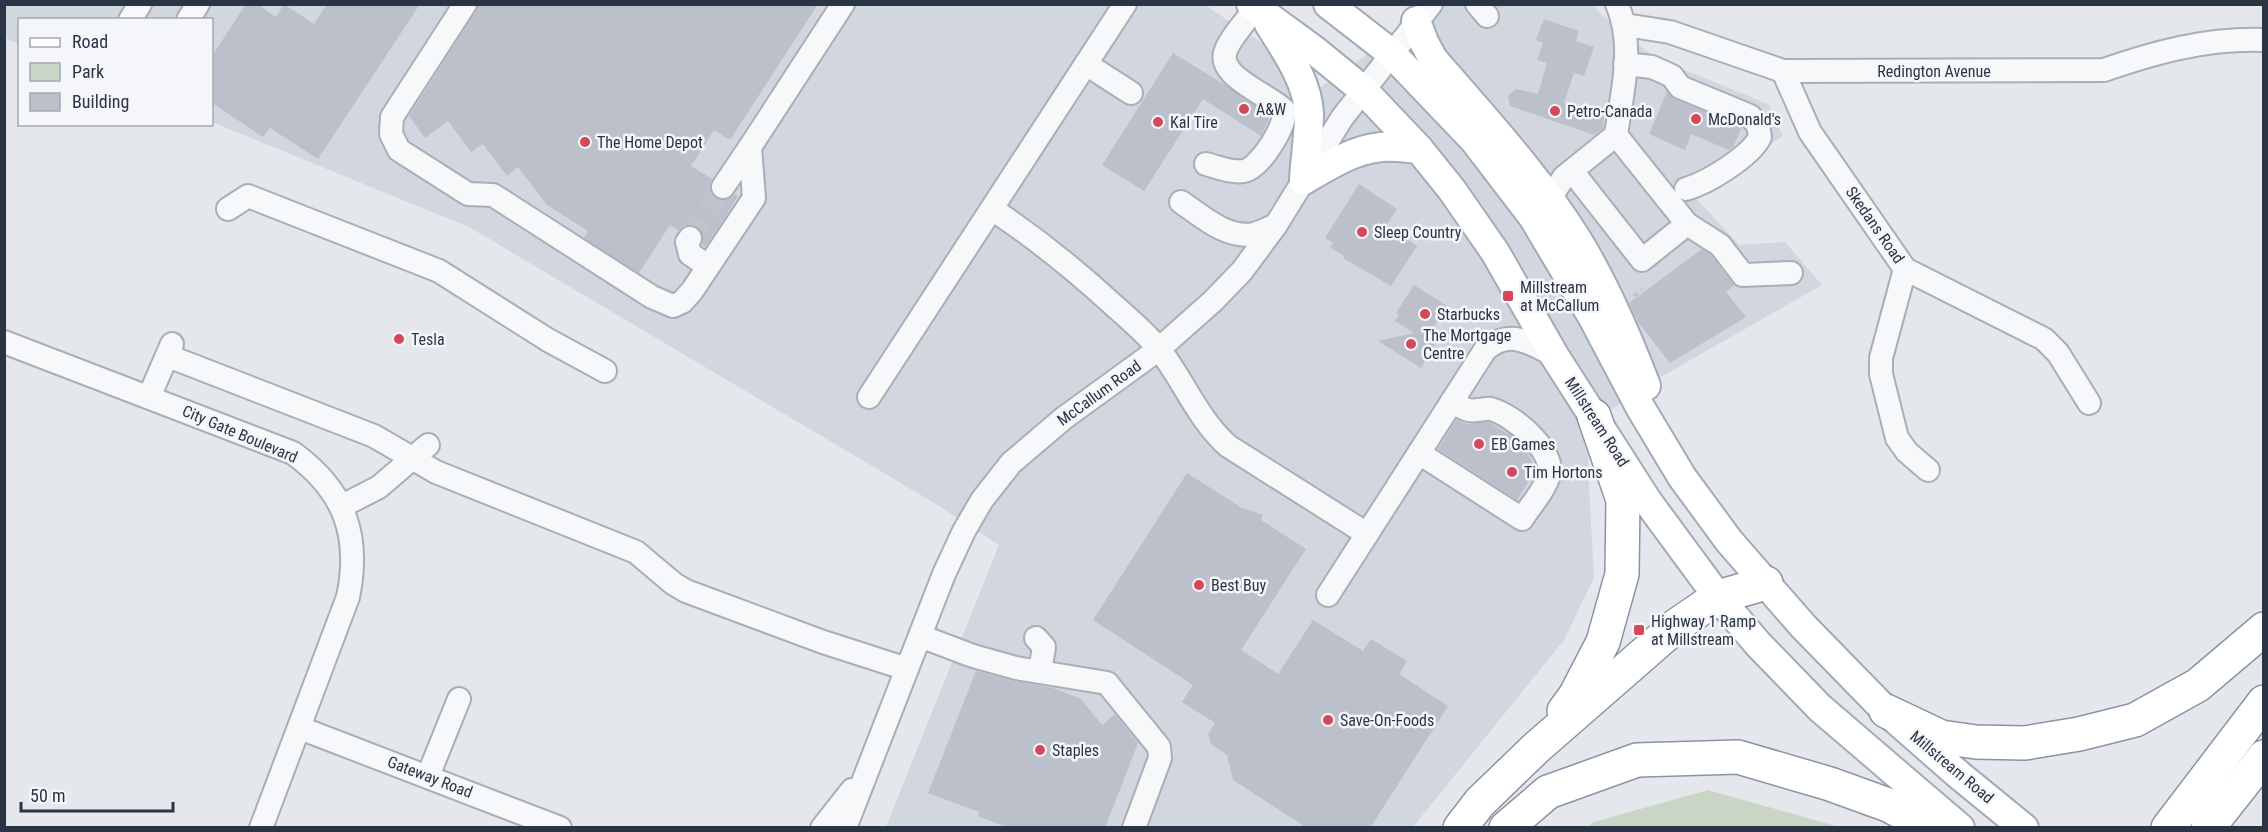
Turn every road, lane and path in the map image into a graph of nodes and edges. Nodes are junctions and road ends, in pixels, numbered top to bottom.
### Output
1 (140, 4) edge
2 (198, 4) edge
3 (465, 4) edge
4 (843, 4) edge
5 (1125, 4) edge
6 (1328, 4) edge
7 (1256, 8) edge
8 (1619, 10) edge
9 (1424, 13) edge
10 (131, 18) edge
11 (189, 18) edge
12 (2264, 40) edge
13 (1391, 53) junction
14 (1086, 64) junction
15 (1626, 64) junction
16 (1783, 71) junction
17 (1364, 90) junction
18 (1131, 93) dead end
19 (1616, 135) junction
20 (750, 147) junction
21 (1419, 149) junction
22 (1580, 159) junction
23 (1206, 164) dead end
24 (1304, 180) junction
25 (723, 187) tunnel mouth
26 (1677, 195) junction
27 (1181, 202) dead end
28 (1554, 208) junction
29 (228, 209) dead end
30 (992, 209) junction
31 (1687, 224) junction
32 (1276, 225) junction
33 (690, 238) dead end
34 (708, 266) junction
35 (1905, 269) junction
36 (1791, 273) dead end
37 (4, 342) edge
38 (1159, 349) junction
39 (1554, 355) junction
40 (605, 371) dead end
41 (149, 397) junction
42 (869, 397) dead end
43 (1452, 401) junction
44 (2089, 403) dead end
45 (1594, 416) junction
46 (420, 452) junction
47 (1419, 453) junction
48 (1928, 470) dead end
49 (1682, 477) junction
50 (342, 507) junction
51 (1367, 534) junction
52 (1766, 583) junction
53 (1328, 595) dead end
54 (1718, 597) junction
55 (2264, 628) edge
56 (920, 636) junction
57 (1036, 638) dead end
58 (907, 669) junction
59 (1040, 671) junction
60 (459, 699) dead end
61 (2264, 702) edge
62 (1886, 711) junction
63 (300, 728) junction
64 (1536, 748) junction
65 (2264, 758) edge
66 (864, 775) junction
67 (428, 776) junction
68 (261, 828) edge
69 (560, 828) edge
70 (822, 828) edge
71 (845, 828) edge
72 (1134, 828) edge
73 (1460, 828) edge
74 (1506, 828) edge
75 (1932, 828) edge
76 (1960, 828) edge
77 (2024, 828) edge
78 (2168, 828) edge
79 (2208, 828) edge

1 - 10 street
2 - 11 street
3 - 34 street
4 - 20 street
5 - 14 street
6 - 13 main road, Millstream Road
7 - 17 main road, Millstream Road
7 - 23 street
7 - 24 main road
8 - 15 street
8 - 16 street, Redington Avenue
9 - 13 street, McCallum Road
9 - 28 main road
12 - 16 street, Redington Avenue
13 - 17 street, McCallum Road
13 - 49 main road, Millstream Road
14 - 18 street
14 - 30 street
15 - 19 street
15 - 26 street
16 - 35 street, Skedans Road
17 - 21 main road, Millstream Road
17 - 24 street, McCallum Road
19 - 22 street
19 - 26 street
20 - 25 street
20 - 34 street
21 - 24 main road
21 - 39 main road, Millstream Road
22 - 28 street
22 - 31 street
24 - 32 street, McCallum Road
26 - 31 street
27 - 32 street
28 - 49 main road
29 - 40 street
30 - 38 street
30 - 42 street
31 - 36 street
32 - 38 street, McCallum Road
33 - 34 street
35 - 44 street, Skedans Road
35 - 48 street
37 - 41 street, City Gate Boulevard
38 - 51 street
38 - 56 street, McCallum Road
39 - 43 street
39 - 45 main road, Millstream Road
41 - 46 street
41 - 50 street, City Gate Boulevard
43 - 47 street
43 - 47 street
45 - 54 main road, Millstream Road
45 - 64 highway
46 - 50 street
46 - 58 street
47 - 51 street
49 - 52 main road, Millstream Road
50 - 63 street, City Gate Boulevard
51 - 53 street
52 - 54 highway
52 - 62 main road, Millstream Road
54 - 64 highway
54 - 76 main road, Millstream Road
55 - 62 highway
56 - 58 street, McCallum Road
56 - 59 street
57 - 59 street
58 - 66 street, McCallum Road
59 - 72 street
60 - 67 street
61 - 78 highway
62 - 77 main road, Millstream Road
63 - 67 street, Gateway Road
63 - 68 street, City Gate Boulevard
64 - 73 highway
65 - 79 highway
66 - 70 street
66 - 71 street, McCallum Road
67 - 69 street, Gateway Road
74 - 75 highway

